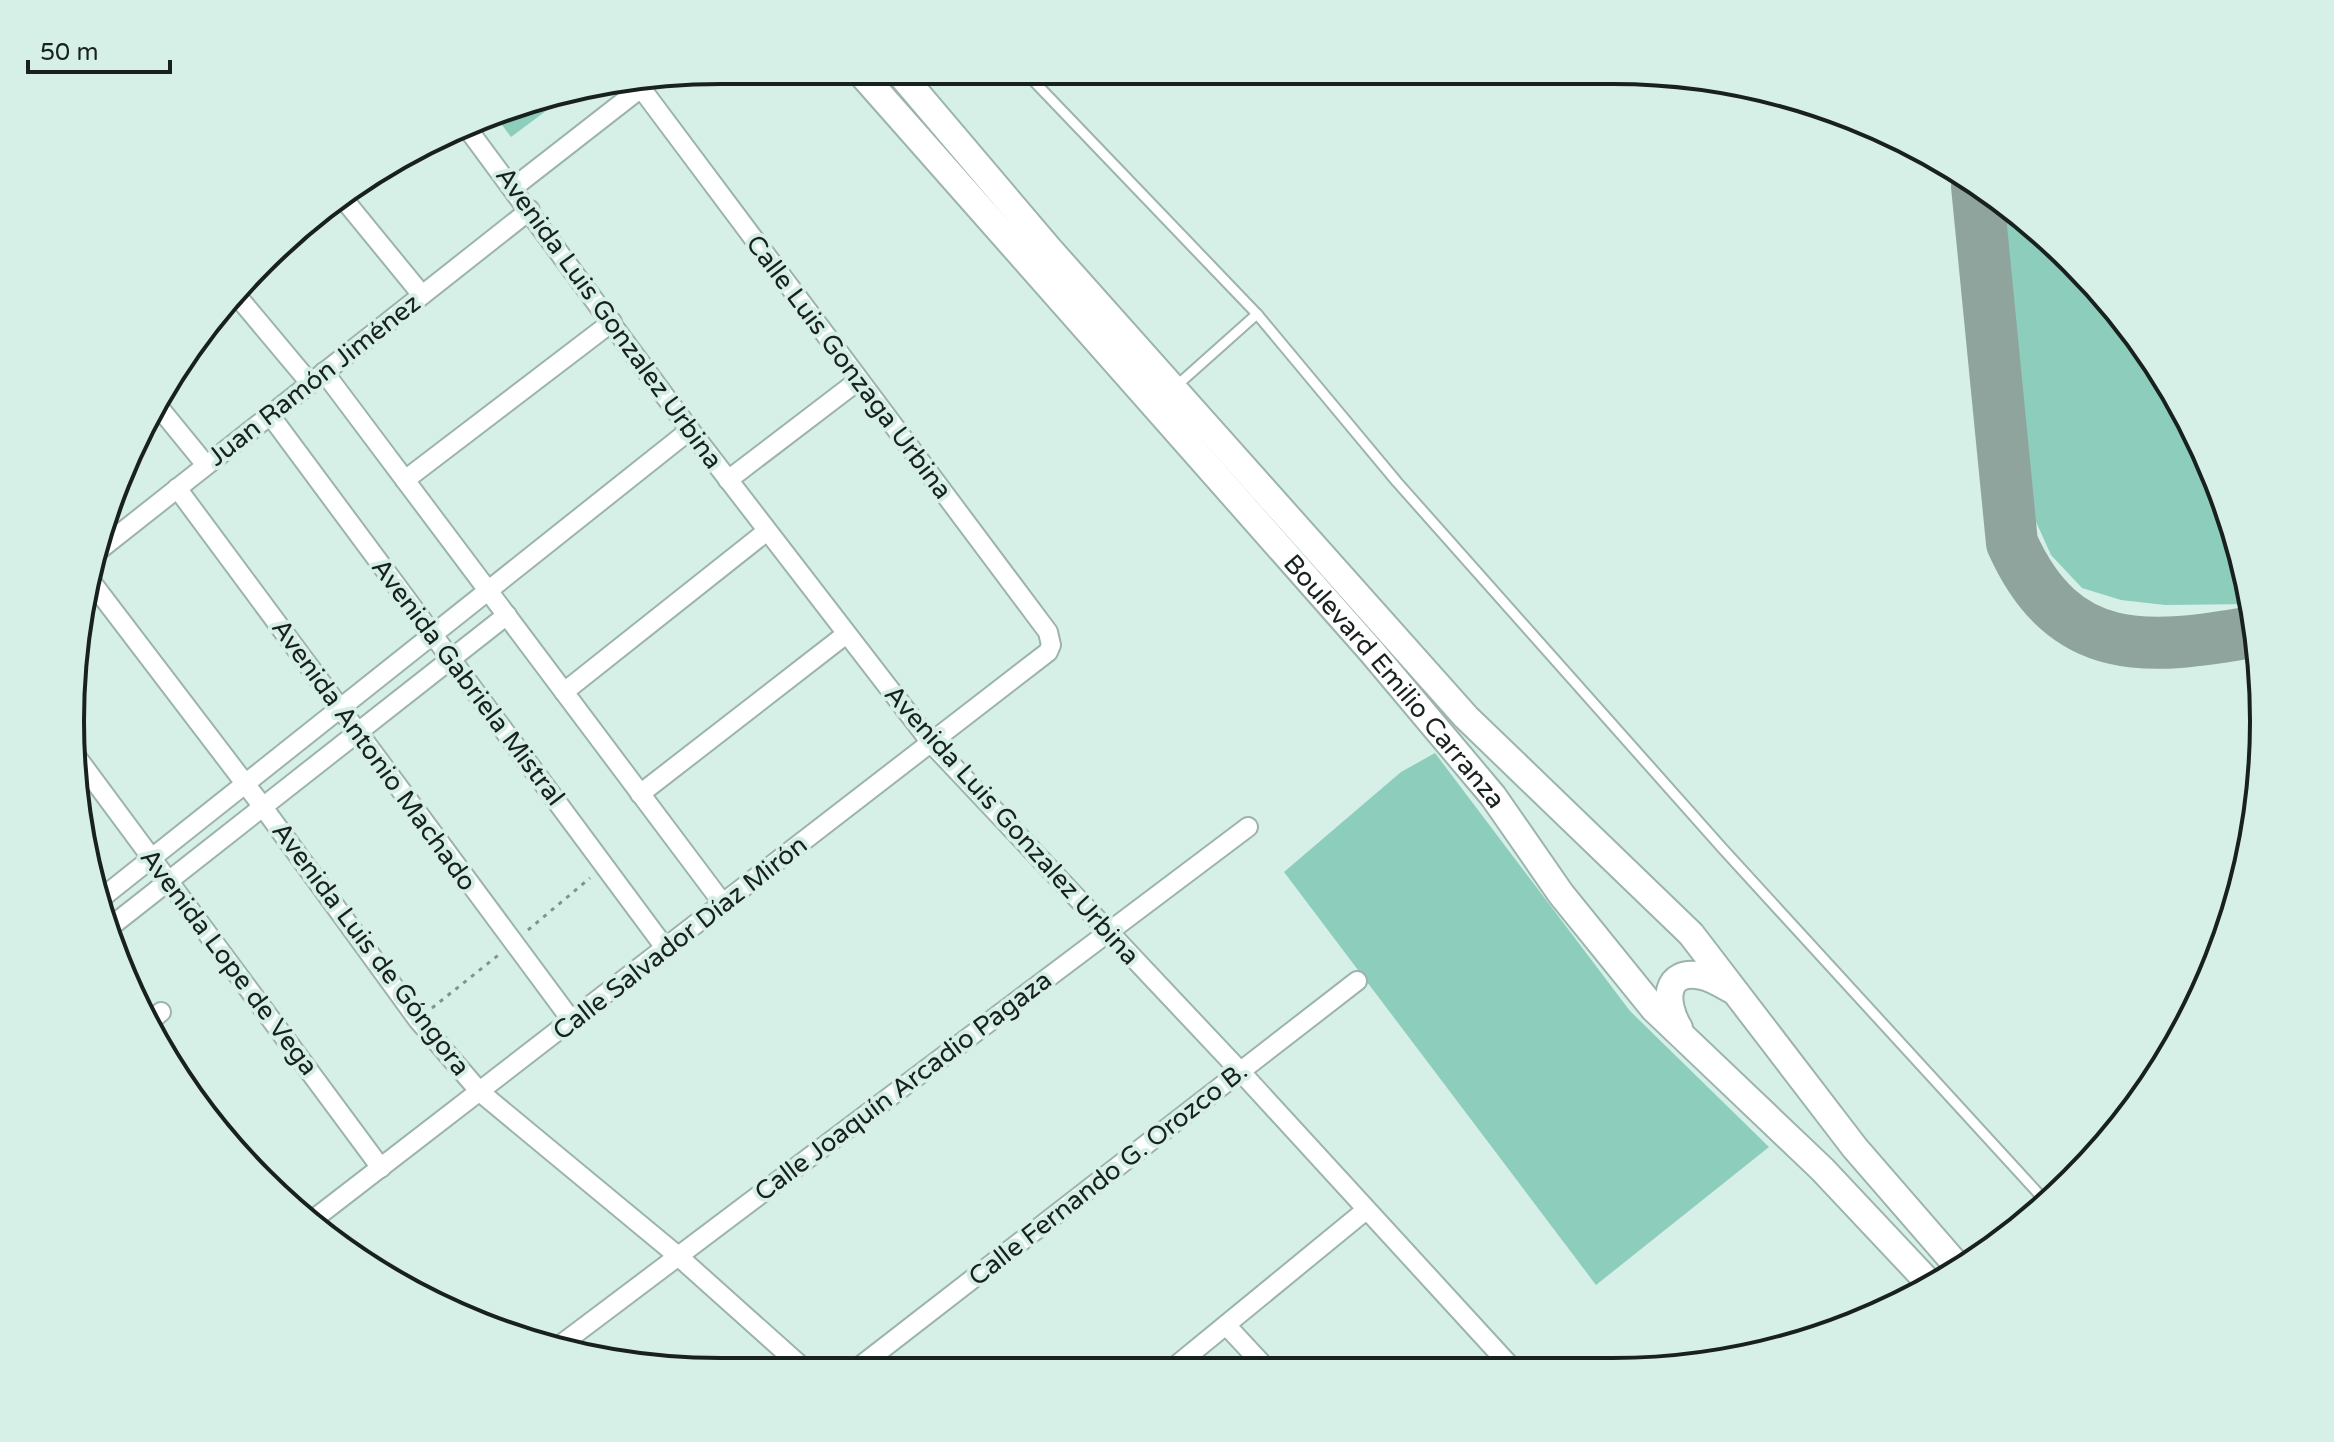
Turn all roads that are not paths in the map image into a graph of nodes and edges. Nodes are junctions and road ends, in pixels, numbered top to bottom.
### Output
1 (871, 84) edge
2 (909, 84) edge
3 (1037, 84) edge
4 (641, 89) edge
5 (635, 90) edge
6 (472, 134) edge
7 (514, 187) junction
8 (348, 205) edge
9 (530, 210) junction
10 (422, 295) junction
11 (242, 301) edge
12 (1257, 314) junction
13 (612, 322) junction
14 (317, 378) junction
15 (859, 380) junction
16 (1163, 397) junction
17 (163, 413) edge
18 (270, 415) junction
19 (690, 430) junction
20 (206, 465) junction
21 (405, 480) junction
22 (728, 480) junction
23 (177, 488) junction
24 (767, 531) junction
25 (110, 541) edge
26 (98, 590) edge
27 (487, 590) junction
28 (507, 615) junction
29 (432, 634) junction
30 (845, 635) junction
31 (1048, 652) joint
32 (451, 659) junction
33 (564, 692) junction
34 (339, 708) junction
35 (357, 733) junction
36 (932, 744) junction
37 (86, 769) edge
38 (244, 784) junction
39 (640, 794) junction
40 (263, 807) junction
41 (1248, 827) dead end
42 (152, 858) junction
43 (169, 881) junction
44 (108, 893) edge
45 (724, 905) junction
46 (117, 922) edge
47 (1107, 932) junction
48 (666, 949) junction
49 (1357, 981) dead end
50 (1739, 993) junction
51 (572, 1021) junction
52 (1691, 1048) junction
53 (1240, 1071) junction
54 (480, 1092) junction
55 (381, 1168) junction
56 (2039, 1194) edge
57 (1366, 1210) junction
58 (319, 1215) edge
59 (678, 1256) junction
60 (1952, 1260) edge
61 (1924, 1277) edge
62 (1226, 1325) junction
63 (568, 1339) edge
64 (792, 1358) edge
65 (871, 1358) edge
66 (1186, 1358) edge
67 (1257, 1358) edge
68 (1503, 1358) edge

1 - 16 street, Boulevard Emilio Carranza
2 - 16 street, Boulevard Emilio Carranza
3 - 12 lane
4 - 15 street, Calle Luis Gonzaga Urbina
5 - 7 street
6 - 7 street, Avenida Luis Gonzalez Urbina
7 - 9 street, Avenida Luis Gonzalez Urbina
8 - 10 street
9 - 10 street, Juan Ramón Jiménez
9 - 13 street, Avenida Luis Gonzalez Urbina
10 - 14 street, Juan Ramón Jiménez
11 - 14 street
12 - 16 lane
12 - 56 lane
13 - 19 street, Avenida Luis Gonzalez Urbina
13 - 21 street
14 - 18 street, Juan Ramón Jiménez
14 - 21 street
15 - 22 street
15 - 31 street, Calle Luis Gonzaga Urbina
16 - 50 street, Boulevard Emilio Carranza
16 - 52 street, Boulevard Emilio Carranza
17 - 20 street
18 - 20 street, Juan Ramón Jiménez
18 - 29 street, Avenida Gabriela Mistral
19 - 22 street, Avenida Luis Gonzalez Urbina
19 - 27 street
20 - 23 street, Juan Ramón Jiménez
21 - 27 street
22 - 24 street, Avenida Luis Gonzalez Urbina
23 - 25 street, Juan Ramón Jiménez
23 - 34 street, Avenida Antonio Machado
24 - 30 street, Avenida Luis Gonzalez Urbina
24 - 33 street
26 - 38 street, Avenida Luis de Góngora
27 - 28 street
27 - 29 street
28 - 32 street
28 - 33 street
29 - 32 street, Avenida Gabriela Mistral
29 - 34 street
30 - 36 street, Avenida Luis Gonzalez Urbina
30 - 39 street
31 - 36 street, Calle Salvador Díaz Mirón
32 - 35 street
32 - 48 street, Avenida Gabriela Mistral
33 - 39 street
34 - 35 street, Avenida Antonio Machado
34 - 38 street
35 - 40 street
35 - 51 street, Avenida Antonio Machado
36 - 45 street, Calle Salvador Díaz Mirón
36 - 47 street, Avenida Luis Gonzalez Urbina
37 - 42 street, Avenida Lope de Vega
38 - 40 street, Avenida Luis de Góngora
38 - 42 street
39 - 45 street
40 - 43 street
40 - 54 street, Avenida Luis de Góngora
41 - 47 street, Calle Joaquín Arcadio Pagaza
42 - 43 street, Avenida Lope de Vega
42 - 44 street
43 - 46 street
43 - 55 street, Avenida Lope de Vega
45 - 48 street, Calle Salvador Díaz Mirón
47 - 53 street, Avenida Luis Gonzalez Urbina
47 - 59 street, Calle Joaquín Arcadio Pagaza
48 - 51 street, Calle Salvador Díaz Mirón
49 - 53 street, Calle Fernando G. Orozco B.
50 - 52 street
50 - 60 street, Boulevard Emilio Carranza
51 - 54 street, Calle Salvador Díaz Mirón
52 - 61 street, Boulevard Emilio Carranza
53 - 57 street, Avenida Luis Gonzalez Urbina
53 - 65 street, Calle Fernando G. Orozco B.
54 - 55 street, Calle Salvador Díaz Mirón
54 - 59 street, Avenida Luis de Góngora
55 - 58 street, Calle Salvador Díaz Mirón
57 - 62 street
57 - 68 street, Avenida Luis Gonzalez Urbina
59 - 63 street, Calle Joaquín Arcadio Pagaza
59 - 64 street, Avenida Luis de Góngora
62 - 66 street
62 - 67 street

